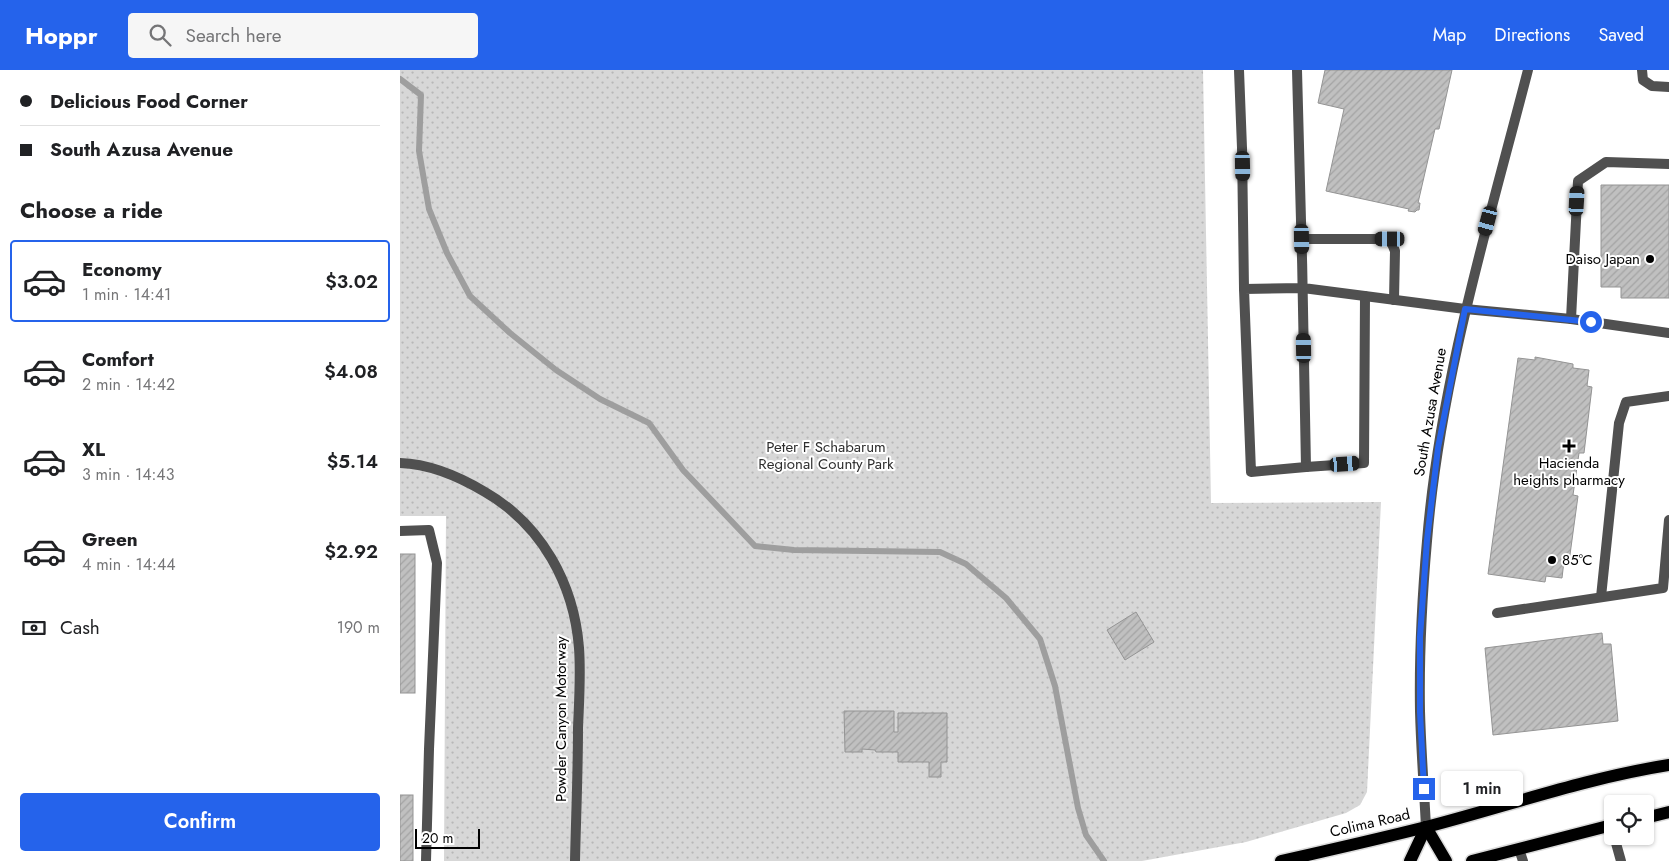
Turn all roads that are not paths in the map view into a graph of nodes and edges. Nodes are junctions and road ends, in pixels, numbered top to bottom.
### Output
1 (1239, 70) edge
2 (1297, 70) edge
3 (1528, 70) edge
4 (1642, 70) edge
5 (1669, 88) edge
6 (1669, 164) edge
7 (1302, 239) junction
8 (1303, 288) junction
9 (1244, 289) junction
10 (1365, 296) junction
11 (1394, 300) junction
12 (1465, 309) junction
13 (1571, 319) junction
14 (1669, 333) edge
15 (1669, 396) edge
16 (400, 463) edge
17 (1306, 467) junction
18 (1669, 520) edge
19 (400, 531) edge
20 (1666, 588) edge
21 (1601, 597) junction
22 (1498, 613) dead end
23 (1669, 765) edge
24 (1669, 812) edge
25 (1654, 816) edge
26 (1426, 827) junction
27 (1604, 832) edge
28 (1617, 845) edge
29 (1521, 855) edge
30 (426, 861) edge
31 (575, 861) edge
32 (1282, 861) edge
33 (1410, 861) edge
34 (1446, 861) edge
35 (1472, 861) edge
36 (1621, 861) edge

1 - 9 street
2 - 7 street
3 - 12 street, South Azusa Avenue
4 - 5 street
6 - 13 street
7 - 8 street
7 - 11 street
8 - 9 street
8 - 10 street
8 - 17 street
9 - 17 street
10 - 11 street
10 - 17 street
11 - 12 street
12 - 13 street
12 - 26 street, South Azusa Avenue
13 - 14 street
15 - 21 street
16 - 31 street, Powder Canyon Motorway
18 - 20 street
19 - 30 street
20 - 21 street
21 - 22 street
23 - 26 main road, Colima Road
24 - 25 main road
26 - 32 main road, Colima Road
26 - 33 main road, South Azusa Avenue
26 - 34 main road, South Azusa Avenue
27 - 29 main road
28 - 36 street
29 - 35 main road

